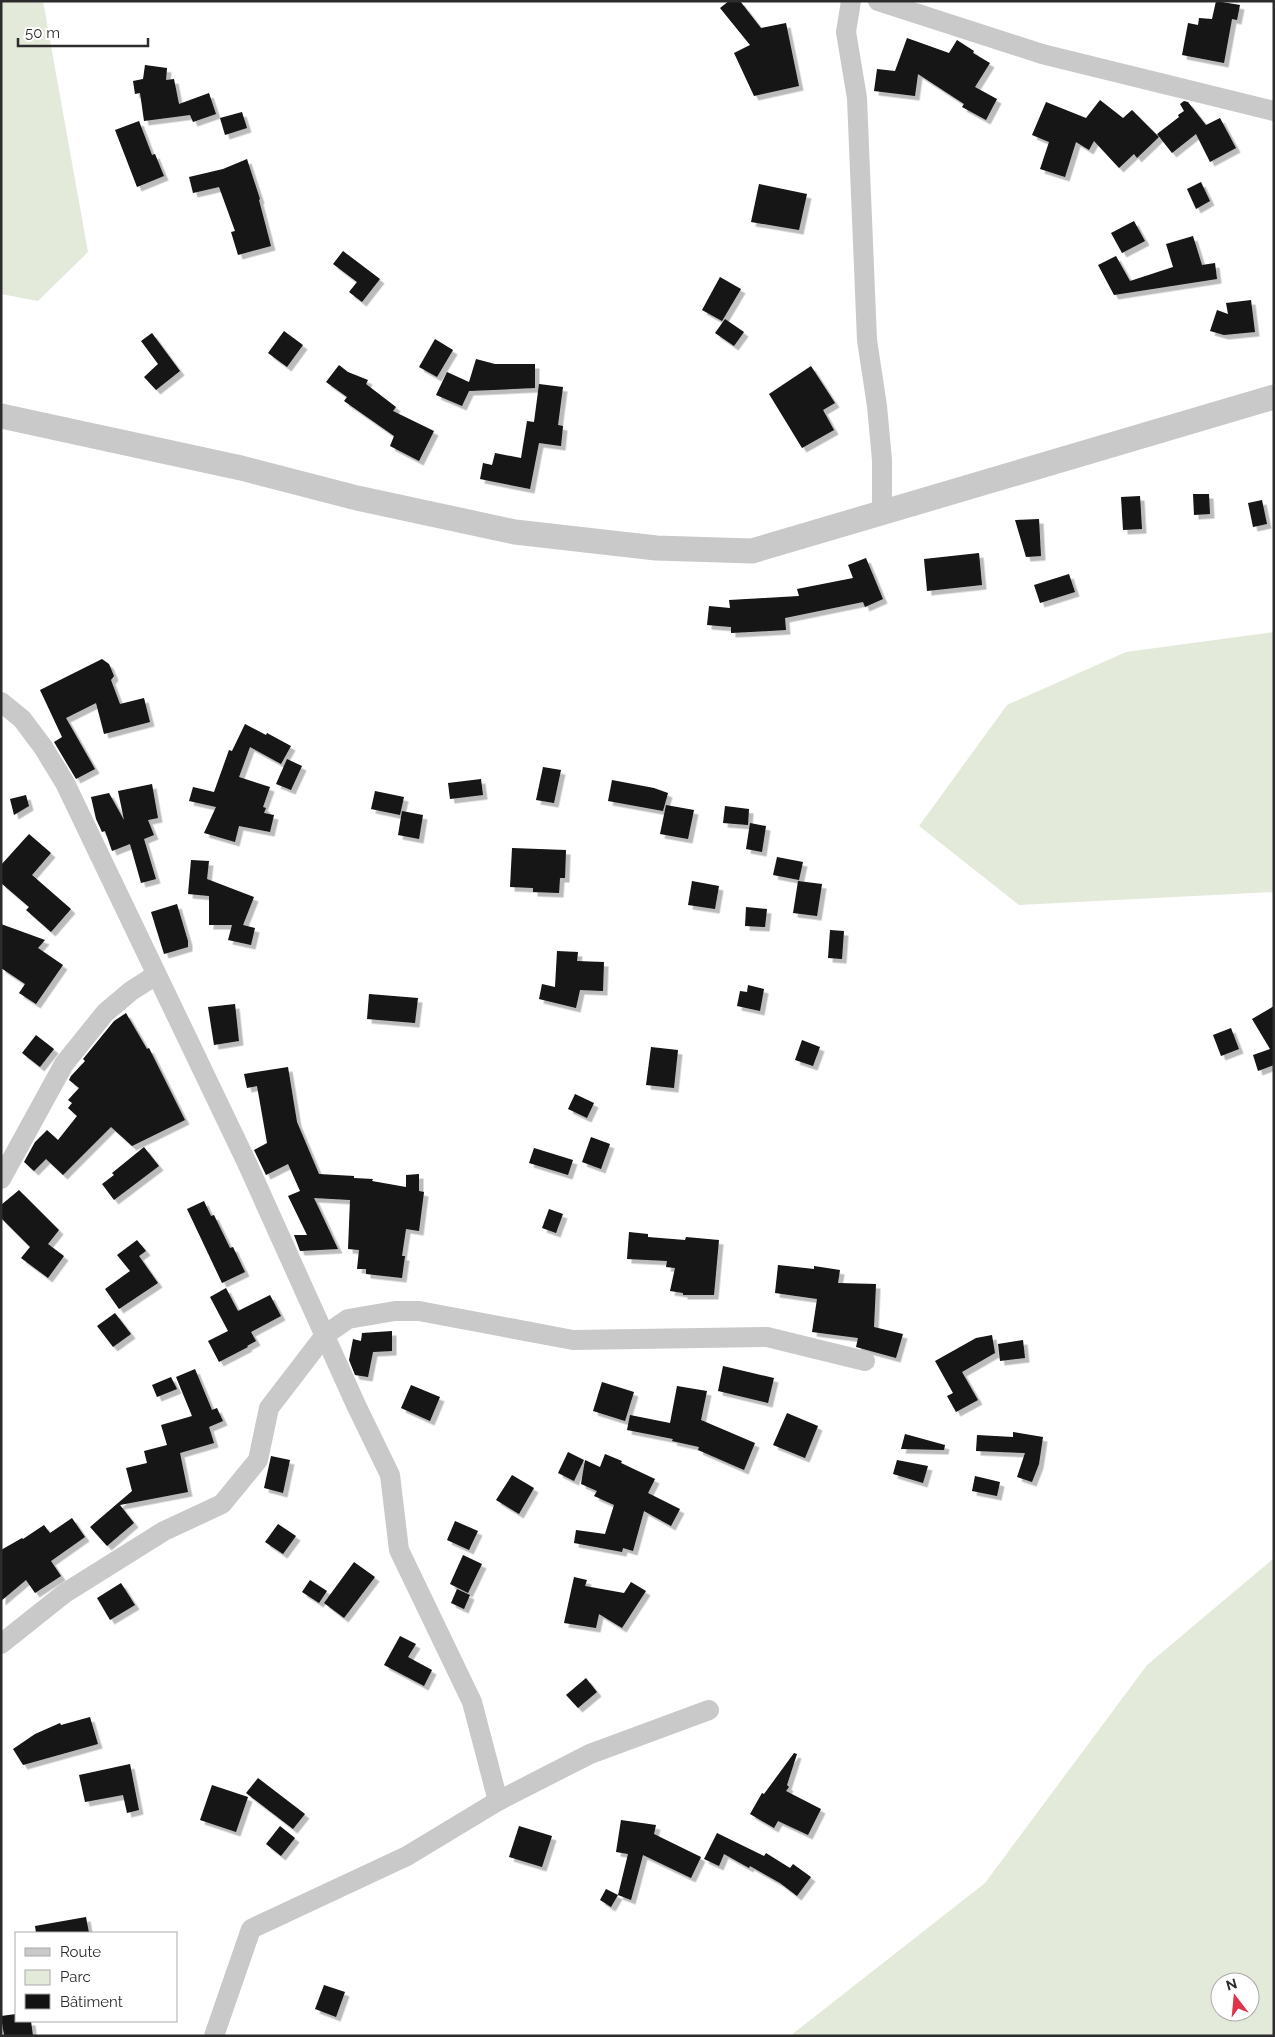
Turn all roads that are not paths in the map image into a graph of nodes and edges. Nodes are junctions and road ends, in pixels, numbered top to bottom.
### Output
1 (851, 1) edge
2 (878, 1) edge
3 (1274, 111) edge
4 (1274, 397) edge
5 (1, 416) edge
6 (882, 514) junction
7 (1, 702) edge
8 (156, 975) junction
9 (1, 1179) edge
10 (326, 1335) junction
11 (866, 1361) dead end
12 (1, 1644) edge
13 (709, 1710) dead end
14 (498, 1800) junction
15 (214, 2036) edge

1 - 6 street
2 - 3 street
4 - 6 street
5 - 6 street
7 - 8 street
8 - 9 street
8 - 10 street
10 - 11 street
10 - 12 street
10 - 14 street
13 - 14 street
14 - 15 street

